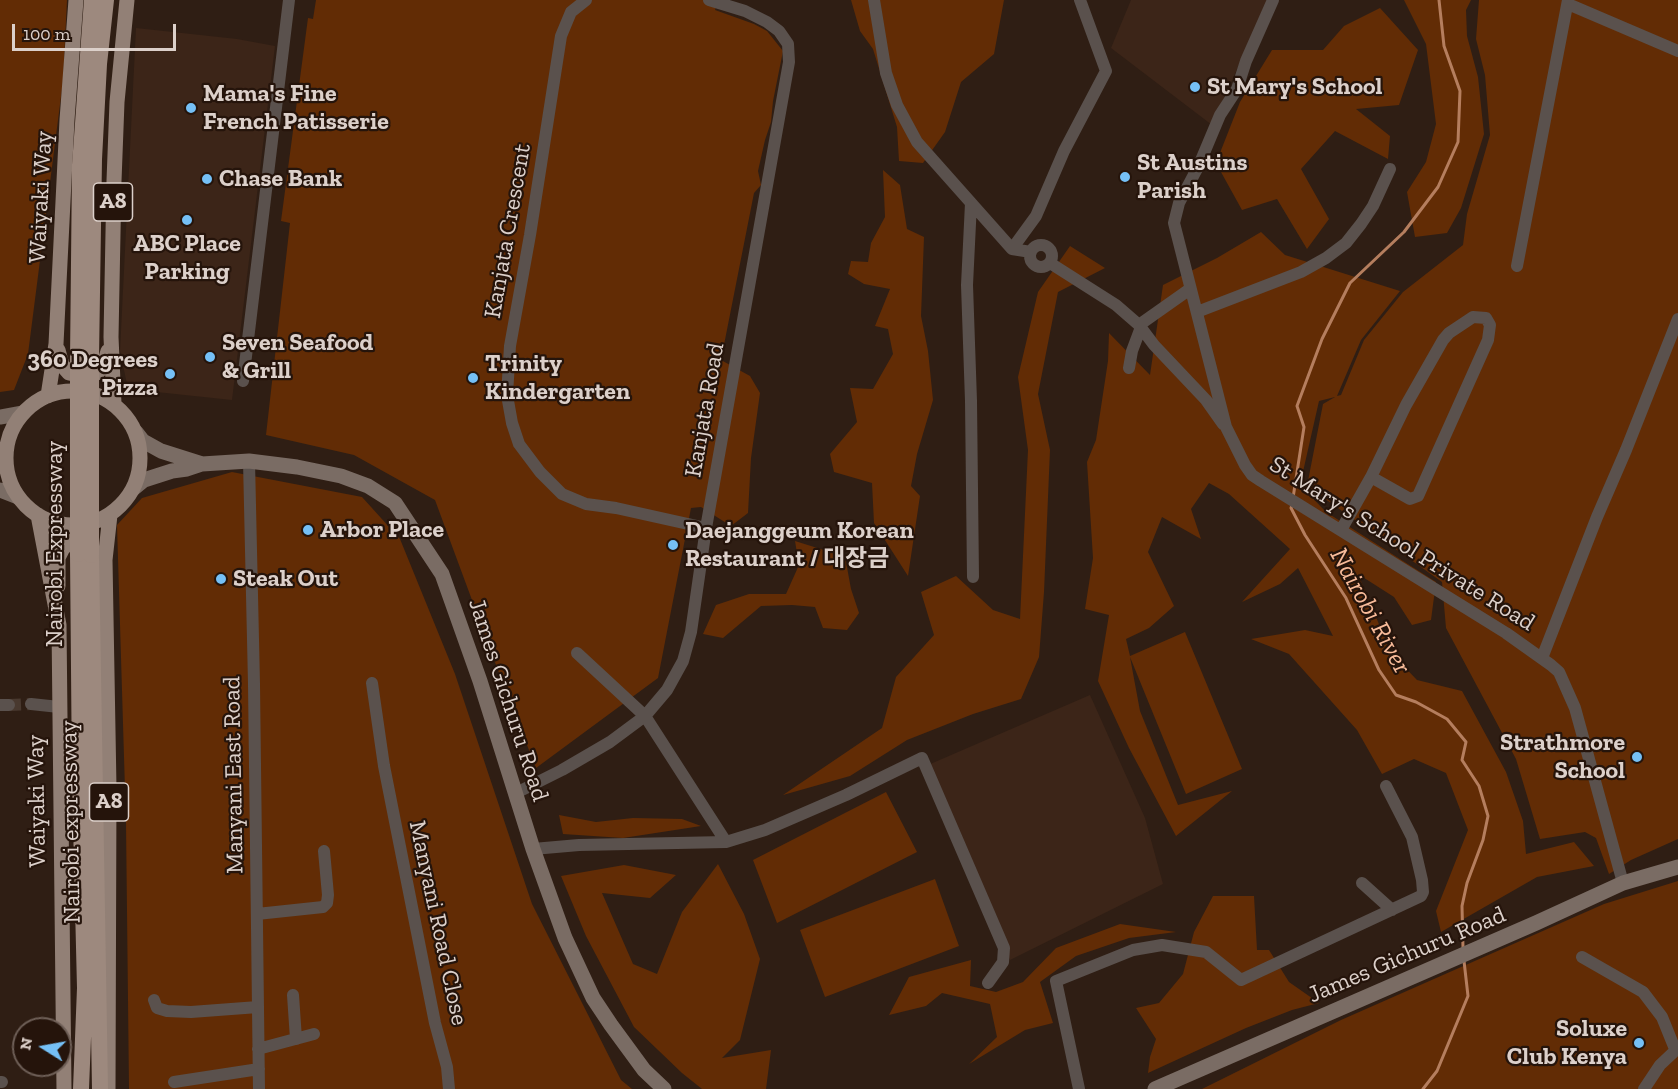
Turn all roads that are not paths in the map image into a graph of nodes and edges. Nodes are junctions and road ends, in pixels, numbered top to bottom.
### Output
1 (76, 0) edge
2 (92, 0) edge
3 (106, 0) edge
4 (127, 0) edge
5 (289, 0) edge
6 (586, 0) edge
7 (709, 0) edge
8 (874, 0) edge
9 (1080, 0) edge
10 (1273, 0) edge
11 (1568, 2) edge
12 (1678, 51) edge
13 (1390, 169) dead end
14 (971, 203) junction
15 (1012, 249) junction
16 (1517, 267) dead end
17 (1190, 289) junction
18 (1197, 312) junction
19 (1678, 319) edge
20 (1140, 326) junction
21 (111, 337) junction
22 (56, 344) junction
23 (1129, 368) dead end
24 (243, 381) dead end
25 (48, 396) junction
26 (114, 404) junction
27 (23, 413) junction
28 (0, 417) edge
29 (1226, 428) junction
30 (136, 432) junction
31 (249, 461) junction
32 (202, 464) junction
33 (1371, 477) junction
34 (133, 489) junction
35 (0, 490) edge
36 (18, 497) junction
37 (110, 514) junction
38 (38, 515) junction
39 (706, 528) junction
40 (1341, 530) junction
41 (98, 557) junction
42 (973, 577) dead end
43 (59, 625) junction
44 (577, 653) dead end
45 (1542, 658) junction
46 (372, 683) dead end
47 (31, 704) tunnel mouth
48 (59, 706) junction
49 (645, 716) junction
50 (1386, 786) dead end
51 (516, 793) junction
52 (726, 842) junction
53 (533, 849) junction
54 (324, 851) dead end
55 (1678, 867) edge
56 (1362, 883) dead end
57 (1623, 883) junction
58 (1392, 910) junction
59 (257, 914) junction
60 (1582, 957) dead end
61 (988, 983) dead end
62 (293, 996) dead end
63 (154, 1000) dead end
64 (258, 1006) junction
65 (314, 1034) dead end
66 (297, 1039) junction
67 (1676, 1048) edge
68 (258, 1049) junction
69 (259, 1069) junction
70 (174, 1082) dead end
71 (64, 1089) edge
72 (81, 1089) edge
73 (100, 1089) edge
74 (108, 1089) edge
75 (259, 1089) edge
76 (449, 1089) edge
77 (664, 1089) edge
78 (1079, 1089) edge
79 (1155, 1089) edge
80 (1644, 1089) edge

1 - 22 main road, Waiyaki Way
2 - 72 highway, Nairobi Expressway / A8, bridge
3 - 41 highway, Nairobi Expressway / A8, bridge
4 - 21 main road, A8
5 - 24 street
6 - 39 street, Kanjata Crescent
7 - 39 street, Kanjata Road
8 - 14 street
9 - 15 street
10 - 17 street, St Mary's School Private Road
11 - 12 street
11 - 16 street
13 - 18 street
14 - 15 street
14 - 42 street
15 - 20 street
17 - 18 street, St Mary's School Private Road
17 - 20 street
18 - 29 street, St Mary's School Private Road
19 - 45 street
20 - 23 street
20 - 29 street
21 - 22 main road
21 - 26 main road, A8
22 - 25 main road, Waiyaki Way
25 - 26 main road
25 - 27 main road
26 - 30 main road
27 - 28 main road
27 - 36 main road
29 - 40 street, St Mary's School Private Road
30 - 32 main road
30 - 34 main road
31 - 32 main road, James Gichuru Road
31 - 51 main road, James Gichuru Road
31 - 59 street, Manyani East Road
32 - 34 main road
33 - 33 street
33 - 40 street
34 - 37 main road
35 - 36 main road
36 - 38 main road
37 - 38 main road
37 - 41 main road, A8
38 - 43 main road, Waiyaki Way
39 - 49 street, Kanjata Road
40 - 45 street, St Mary's School Private Road
41 - 43 main road
41 - 73 highway, Nairobi expressway / A8
41 - 74 main road, A8
43 - 48 main road, Waiyaki Way
44 - 49 street
45 - 57 street, St Mary's School Private Road
46 - 76 street, Manyani Road Close
47 - 48 street
48 - 71 main road, Waiyaki Way
49 - 51 street, Kanjata Road
49 - 52 street
50 - 58 street
51 - 53 main road, James Gichuru Road
52 - 53 street
52 - 61 street
53 - 77 main road, James Gichuru Road
54 - 59 street
55 - 57 main road, James Gichuru Road
56 - 58 street
57 - 79 main road, James Gichuru Road
58 - 78 street
59 - 64 street, Manyani East Road
60 - 67 street
62 - 66 street
63 - 64 street
64 - 68 street, Manyani East Road
65 - 66 street
66 - 68 street
67 - 80 street
68 - 69 street, Manyani East Road
69 - 70 street
69 - 75 street, Manyani East Road

